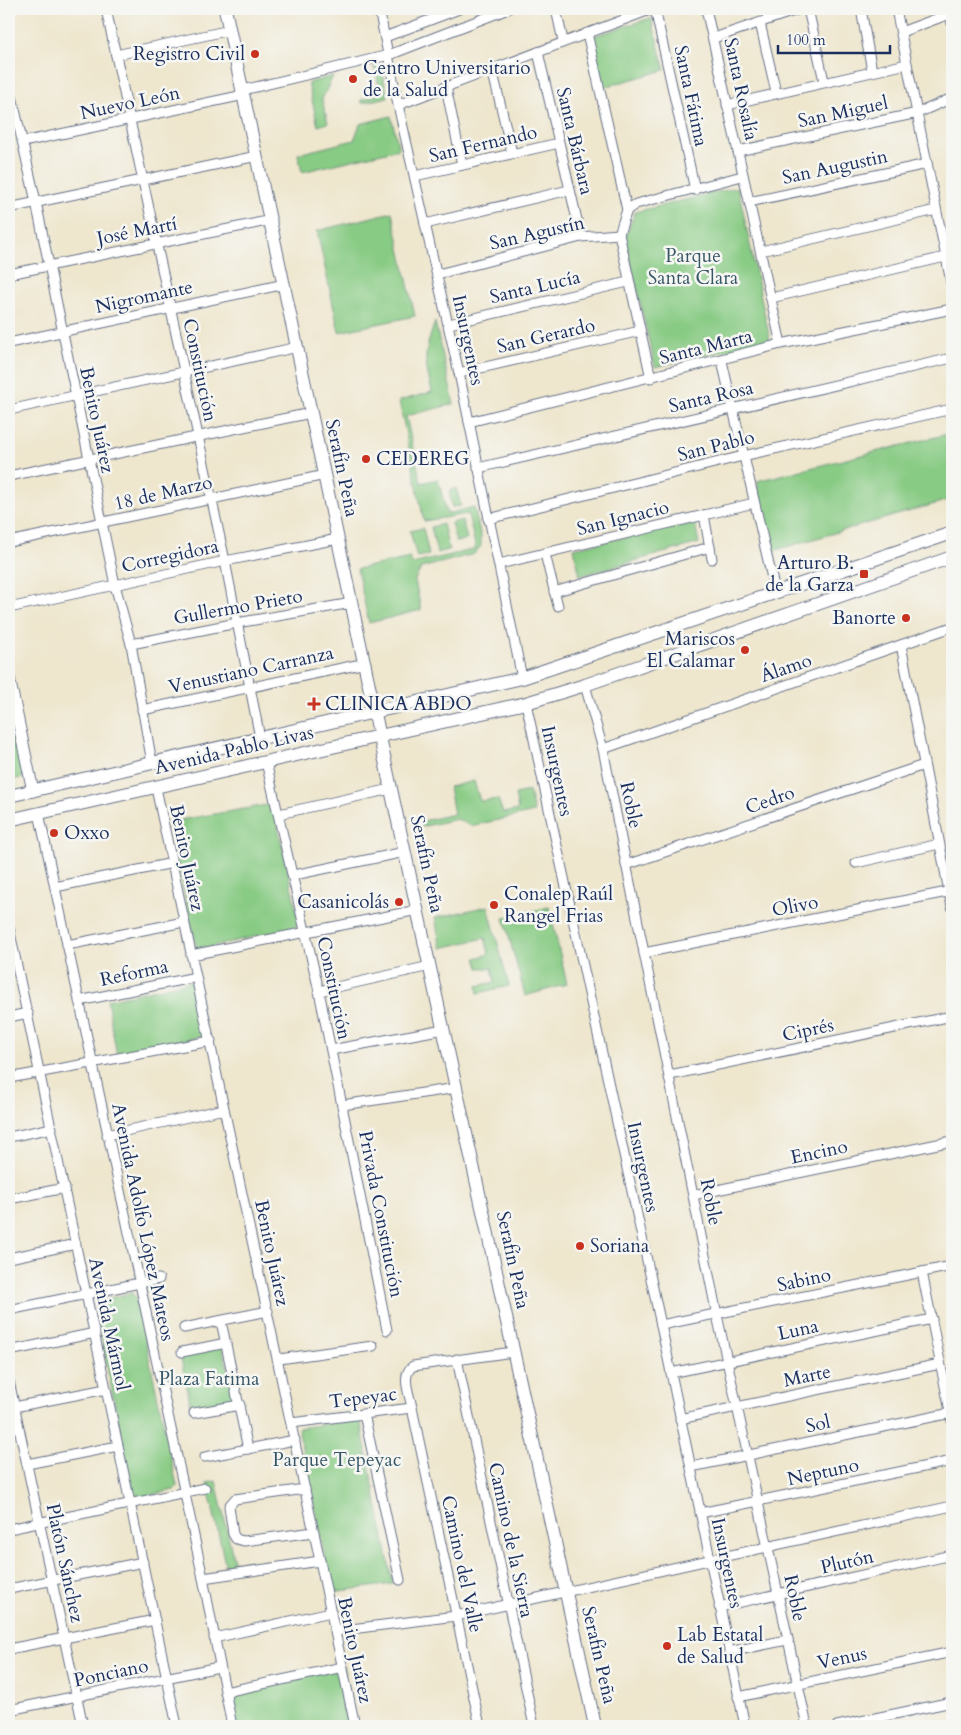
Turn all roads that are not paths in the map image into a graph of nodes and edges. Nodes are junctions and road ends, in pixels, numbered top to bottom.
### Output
1 (106, 9) edge
2 (225, 9) edge
3 (379, 9) edge
4 (459, 9) edge
5 (508, 9) edge
6 (556, 9) edge
7 (654, 9) edge
8 (706, 9) edge
9 (800, 9) edge
10 (808, 9) edge
11 (862, 9) edge
12 (896, 9) edge
13 (951, 13) edge
14 (760, 23) junction
15 (952, 24) edge
16 (230, 30) junction
17 (901, 32) junction
18 (587, 33) junction
19 (385, 37) junction
20 (714, 38) junction
21 (563, 41) junction
22 (538, 52) junction
23 (116, 55) junction
24 (389, 55) junction
25 (907, 64) junction
26 (492, 69) junction
27 (872, 71) junction
28 (824, 82) junction
29 (9, 83) edge
30 (446, 87) junction
31 (776, 92) junction
32 (244, 93) junction
33 (952, 98) edge
34 (11, 103) edge
35 (728, 104) junction
36 (398, 105) junction
37 (918, 112) junction
38 (130, 120) junction
39 (23, 142) junction
40 (559, 143) junction
41 (738, 152) junction
42 (512, 153) junction
43 (258, 156) junction
44 (927, 164) junction
45 (462, 165) junction
46 (415, 176) junction
47 (742, 176) junction
48 (142, 181) junction
49 (569, 190) junction
50 (695, 190) junction
51 (36, 202) junction
52 (749, 202) junction
53 (9, 208) edge
54 (627, 210) junction
55 (936, 210) junction
56 (272, 220) junction
57 (425, 224) junction
58 (619, 234) junction
59 (581, 237) junction
60 (156, 245) junction
61 (760, 251) junction
62 (946, 257) junction
63 (49, 265) junction
64 (9, 274) edge
65 (438, 274) junction
66 (628, 282) junction
67 (286, 284) junction
68 (952, 288) edge
69 (771, 298) junction
70 (170, 308) junction
71 (952, 309) edge
72 (449, 324) junction
73 (62, 331) junction
74 (640, 331) junction
75 (9, 342) edge
76 (781, 344) junction
77 (298, 347) junction
78 (952, 358) edge
79 (722, 361) junction
80 (183, 372) junction
81 (459, 373) junction
82 (650, 378) junction
83 (75, 394) junction
84 (732, 409) junction
85 (952, 409) edge
86 (9, 410) edge
87 (311, 413) junction
88 (469, 422) junction
89 (197, 435) junction
90 (744, 456) junction
91 (89, 458) junction
92 (478, 468) junction
93 (325, 475) junction
94 (9, 476) edge
95 (211, 499) junction
96 (754, 503) junction
97 (704, 515) junction
98 (488, 519) junction
99 (102, 524) junction
100 (952, 533) edge
101 (338, 539) junction
102 (9, 542) edge
103 (710, 547) junction
104 (545, 554) junction
105 (952, 557) edge
106 (712, 558) dead end
107 (225, 561) junction
108 (499, 564) junction
109 (115, 585) junction
110 (775, 591) junction
111 (554, 592) junction
112 (352, 603) junction
113 (558, 606) dead end
114 (9, 608) edge
115 (237, 623) junction
116 (952, 627) edge
117 (130, 644) junction
118 (901, 645) junction
119 (366, 663) junction
120 (9, 678) edge
121 (522, 678) junction
122 (585, 685) junction
123 (250, 686) junction
124 (526, 703) junction
125 (142, 710) junction
126 (375, 712) junction
127 (380, 736) junction
128 (260, 738) junction
129 (602, 749) junction
130 (266, 762) junction
131 (152, 763) junction
132 (924, 765) junction
133 (156, 788) junction
134 (392, 789) junction
135 (33, 790) junction
136 (9, 796) edge
137 (39, 813) junction
138 (279, 814) junction
139 (9, 820) edge
140 (939, 844) junction
141 (406, 852) junction
142 (173, 863) junction
143 (856, 863) dead end
144 (626, 866) junction
145 (294, 875) junction
146 (55, 887) junction
147 (951, 892) edge
148 (952, 908) edge
149 (418, 910) junction
150 (184, 922) junction
151 (9, 928) edge
152 (305, 932) junction
153 (67, 945) junction
154 (644, 953) junction
155 (191, 955) junction
156 (12, 960) edge
157 (430, 966) junction
158 (196, 977) junction
159 (319, 991) junction
160 (79, 1001) junction
161 (28, 1013) junction
162 (9, 1016) edge
163 (952, 1016) edge
164 (444, 1029) junction
165 (210, 1041) junction
166 (331, 1050) junction
167 (92, 1062) junction
168 (40, 1072) junction
169 (670, 1075) junction
170 (9, 1078) edge
171 (457, 1088) junction
172 (342, 1105) junction
173 (224, 1109) junction
174 (52, 1128) junction
175 (107, 1135) junction
176 (9, 1137) edge
177 (952, 1141) edge
178 (65, 1188) junction
179 (693, 1195) junction
180 (9, 1199) edge
181 (76, 1244) junction
182 (9, 1258) edge
183 (952, 1266) edge
184 (922, 1272) junction
185 (159, 1279) dead end
186 (139, 1284) junction
187 (88, 1295) junction
188 (9, 1310) edge
189 (268, 1311) junction
190 (717, 1315) junction
191 (932, 1319) junction
192 (221, 1321) junction
193 (661, 1325) junction
194 (184, 1328) dead end
195 (387, 1330) dead end
196 (95, 1333) junction
197 (226, 1343) junction
198 (373, 1346) dead end
199 (9, 1351) edge
200 (182, 1352) dead end
201 (514, 1352) junction
202 (458, 1359) junction
203 (279, 1360) junction
204 (727, 1361) junction
205 (940, 1364) junction
206 (671, 1373) junction
207 (9, 1381) edge
208 (106, 1389) junction
209 (240, 1405) junction
210 (14, 1407) junction
211 (412, 1408) junction
212 (739, 1408) junction
213 (194, 1413) dead end
214 (364, 1414) junction
215 (951, 1417) edge
216 (680, 1419) junction
217 (291, 1422) junction
218 (295, 1440) junction
219 (118, 1446) junction
220 (248, 1449) junction
221 (749, 1456) junction
222 (205, 1457) dead end
223 (952, 1461) edge
224 (27, 1464) junction
225 (691, 1466) junction
226 (205, 1488) dead end
227 (304, 1489) junction
228 (184, 1493) junction
229 (759, 1502) junction
230 (131, 1505) junction
231 (952, 1506) edge
232 (700, 1513) junction
233 (40, 1523) junction
234 (9, 1529) edge
235 (314, 1532) junction
236 (767, 1546) junction
237 (952, 1555) edge
238 (709, 1559) junction
239 (320, 1561) junction
240 (143, 1562) junction
241 (203, 1578) junction
242 (52, 1580) junction
243 (400, 1580) dead end
244 (9, 1589) edge
245 (566, 1591) junction
246 (778, 1594) junction
247 (508, 1605) junction
248 (719, 1607) junction
249 (331, 1612) junction
250 (456, 1616) junction
251 (155, 1620) junction
252 (335, 1631) junction
253 (64, 1638) junction
254 (214, 1638) junction
255 (787, 1640) junction
256 (9, 1649) edge
257 (729, 1652) junction
258 (952, 1652) edge
259 (219, 1666) junction
260 (342, 1666) junction
261 (168, 1677) junction
262 (798, 1684) junction
263 (225, 1692) junction
264 (76, 1697) junction
265 (738, 1697) junction
266 (952, 1702) edge
267 (9, 1710) edge
268 (82, 1726) edge
269 (177, 1726) edge
270 (232, 1726) edge
271 (352, 1726) edge
272 (480, 1726) edge
273 (534, 1726) edge
274 (596, 1726) edge
275 (744, 1726) edge
276 (807, 1726) edge
277 (837, 1726) edge

1 - 23 street, Constitución
2 - 16 main road, Serafín Peña
3 - 19 street, Insurgentes
4 - 19 street
5 - 24 street, Nuevo León
6 - 21 street
7 - 18 street
7 - 50 street, Santa Fátima
8 - 20 street, Santa Rosalía
9 - 14 street
10 - 28 street
11 - 27 street
12 - 17 street
13 - 15 street
13 - 17 street
14 - 20 street
14 - 31 street
16 - 23 street
16 - 32 main road, Serafín Peña
17 - 25 street
18 - 21 street
18 - 54 street
19 - 24 street, Insurgentes
20 - 35 street, Santa Rosalía
21 - 22 street
22 - 26 street
22 - 40 street, Santa Bárbara
23 - 38 street, Constitución
24 - 32 street, Nuevo León
24 - 36 street, Insurgentes
25 - 27 street
25 - 37 street
26 - 30 street
26 - 42 street
27 - 28 street
28 - 31 street
29 - 34 street, Benito Juárez
30 - 36 street
30 - 45 street
31 - 35 street
32 - 38 street, Nuevo León
32 - 43 main road, Serafín Peña
33 - 37 street, San Miguel
34 - 39 street, Benito Juárez
35 - 41 street, Santa Rosalía
36 - 46 street, Insurgentes
37 - 41 street, San Miguel
37 - 44 street
38 - 39 street, Nuevo León
38 - 48 street, Constitución
39 - 51 street, Benito Juárez
40 - 42 street, San Fernando
40 - 49 street, Santa Bárbara
41 - 47 street, Santa Rosalía
42 - 45 street, San Fernando
43 - 48 street
43 - 56 main road, Serafín Peña
44 - 52 street, San Augustin
44 - 55 street
45 - 46 street, San Fernando
46 - 57 street, Insurgentes
47 - 50 street
47 - 52 street, Santa Rosalía
48 - 51 street
48 - 60 street, Constitución
49 - 57 street
49 - 59 street, Santa Bárbara
50 - 54 street
51 - 53 street
51 - 63 street, Benito Juárez
52 - 61 street, Santa Rosalía
54 - 58 street
55 - 61 street
55 - 62 street
56 - 60 street, José Martí
56 - 67 main road, Serafín Peña
57 - 65 street, Insurgentes
58 - 59 street, San Agustín
58 - 66 street
59 - 65 street, San Agustín
60 - 63 street, José Martí
60 - 70 street, Constitución
61 - 69 street, Santa Rosalía
62 - 68 street
62 - 69 street
63 - 64 street, José Martí
63 - 73 street, Benito Juárez
65 - 72 street, Insurgentes
66 - 72 street, Santa Lucía
66 - 74 street
67 - 70 street, Nigromante
67 - 77 main road, Serafín Peña
69 - 76 street, Santa Rosalía
70 - 73 street, Nigromante
70 - 80 street, Constitución
71 - 76 street, Santa Marta
72 - 81 street, Insurgentes
73 - 75 street, Nigromante
73 - 83 street, Benito Juárez
74 - 81 street, San Gerardo
74 - 82 street
76 - 79 street, Santa Marta
77 - 80 street
77 - 87 main road, Serafín Peña
78 - 84 street, Santa Rosa
79 - 82 street, Santa Marta
79 - 84 street
80 - 83 street
80 - 89 street, Constitución
81 - 88 street, Insurgentes
82 - 88 street, Santa Marta
83 - 86 street
83 - 91 street, Benito Juárez
84 - 90 street
84 - 92 street, Santa Rosa
85 - 90 street, San Pablo
87 - 89 street
87 - 93 main road, Serafín Peña
88 - 92 street, Insurgentes
89 - 91 street
89 - 95 street, Constitución
90 - 96 street
90 - 98 street, San Pablo
91 - 94 street
91 - 99 street, Benito Juárez
92 - 98 street, Insurgentes
93 - 95 street, 18 de Marzo
93 - 101 main road, Serafín Peña
95 - 99 street, 18 de Marzo
95 - 107 street, Constitución
96 - 97 street, San Ignacio
96 - 110 street
97 - 103 street
97 - 104 street, San Ignacio
98 - 108 street, Insurgentes
99 - 102 street, 18 de Marzo
99 - 109 street, Benito Juárez
100 - 110 main road, Avenida Pablo Livas
101 - 107 street, Corregidora
101 - 112 main road, Serafín Peña
103 - 106 street
103 - 111 street
104 - 108 street, San Ignacio
104 - 111 street
105 - 122 main road, Avenida Pablo Livas
107 - 109 street, Corregidora
107 - 115 street, Constitución
108 - 121 street, Insurgentes
109 - 114 street, Corregidora
109 - 117 street, Benito Juárez
110 - 121 main road, Avenida Pablo Livas
111 - 113 street
112 - 115 street, Gullermo Prieto
112 - 119 main road, Serafín Peña
115 - 117 street, Gullermo Prieto
115 - 123 street, Constitución
116 - 118 street, Álamo
117 - 125 street, Benito Juárez
118 - 129 street, Álamo
118 - 132 street
119 - 123 street, Venustiano Carranza
119 - 126 main road, Serafín Peña
120 - 135 street
121 - 126 main road, Avenida Pablo Livas
122 - 124 main road, Avenida Pablo Livas
122 - 129 street, Roble
123 - 125 street, Venustiano Carranza
123 - 128 street, Constitución
124 - 127 main road, Avenida Pablo Livas
124 - 193 street, Insurgentes
125 - 131 street, Benito Juárez
126 - 127 main road, Serafín Peña
126 - 128 main road, Avenida Pablo Livas
127 - 130 main road, Avenida Pablo Livas
127 - 134 main road, Serafín Peña
128 - 131 main road, Avenida Pablo Livas
129 - 144 street, Roble
130 - 133 main road, Avenida Pablo Livas
130 - 138 street, Constitución
131 - 135 main road, Avenida Pablo Livas
132 - 140 street
132 - 144 street, Cedro
133 - 137 main road, Avenida Pablo Livas
133 - 142 street, Benito Juárez
134 - 138 street
134 - 141 main road, Serafín Peña
135 - 136 main road, Avenida Pablo Livas
137 - 139 main road, Avenida Pablo Livas
137 - 146 street, Avenida Adolfo López Mateos
138 - 145 street, Constitución
140 - 143 street
140 - 147 street
141 - 145 street
141 - 149 main road, Serafín Peña
142 - 146 street
142 - 150 street, Benito Juárez
144 - 154 street, Roble
145 - 152 street, Constitución
146 - 153 street, Avenida Adolfo López Mateos
147 - 148 street
147 - 154 street, Olivo
149 - 152 street
149 - 157 main road, Serafín Peña
150 - 153 street
150 - 155 street, Benito Juárez
151 - 156 street, Avenida Mármol
152 - 155 street
152 - 159 street, Constitución
153 - 160 street, Avenida Adolfo López Mateos
154 - 169 street, Roble
155 - 158 street, Benito Juárez
156 - 161 street, Avenida Mármol
157 - 159 street
157 - 164 main road, Serafín Peña
158 - 160 street, Reforma
158 - 165 street, Benito Juárez
159 - 166 street, Constitución
160 - 167 street, Avenida Adolfo López Mateos
161 - 162 street
161 - 168 street, Avenida Mármol
163 - 169 street, Ciprés
164 - 166 street
164 - 171 main road, Serafín Peña
165 - 167 street
165 - 173 street, Benito Juárez
166 - 172 street, Constitución
167 - 168 street
167 - 175 street, Avenida Adolfo López Mateos
168 - 170 street
168 - 174 street, Avenida Mármol
169 - 179 street, Roble
171 - 172 street
171 - 201 main road, Serafín Peña
172 - 195 street, Privada Constitución
173 - 175 street
173 - 189 street, Benito Juárez
174 - 176 street
174 - 178 street, Avenida Mármol
175 - 186 street, Avenida Adolfo López Mateos
177 - 179 street, Encino
178 - 180 street
178 - 181 street, Avenida Mármol
179 - 190 street, Roble
181 - 182 street
181 - 187 street, Avenida Mármol
183 - 184 street, Sabino
184 - 190 street, Sabino
184 - 191 street
185 - 186 street
186 - 187 street
186 - 228 street, Avenida Adolfo López Mateos
187 - 188 street
187 - 196 street, Avenida Mármol
189 - 192 street
189 - 203 street, Benito Juárez
190 - 193 street, Sabino
190 - 204 street, Roble
191 - 204 street, Luna
191 - 205 street
192 - 194 street
192 - 197 street
193 - 206 street, Insurgentes
196 - 199 street
196 - 208 street, Avenida Mármol
197 - 200 street
197 - 209 street
198 - 203 street
201 - 202 street, Tepeyac
201 - 245 main road, Serafín Peña
202 - 211 street, Tepeyac
202 - 247 street, Camino de la Sierra
203 - 217 street, Benito Juárez
204 - 206 street, Luna
204 - 212 street, Roble
205 - 212 street, Marte
205 - 215 street
206 - 216 street, Insurgentes
207 - 210 street, Platón Sánchez
208 - 210 street
208 - 219 street, Avenida Mármol
209 - 213 street
209 - 220 street
210 - 224 street, Platón Sánchez
211 - 214 street, Tepeyac
211 - 250 street, Camino del Valle
212 - 216 street, Marte
212 - 221 street, Roble
214 - 217 street, Tepeyac
214 - 243 street
215 - 221 street, Sol
216 - 225 street, Insurgentes
217 - 218 street, Benito Juárez
218 - 220 street
218 - 227 street, Benito Juárez
219 - 224 street
219 - 230 street, Avenida Mármol
220 - 222 street
221 - 225 street, Sol
221 - 229 street, Roble
223 - 229 street, Neptuno
224 - 233 street, Platón Sánchez
225 - 232 street, Insurgentes
226 - 228 street
227 - 235 street, Benito Juárez
227 - 235 street
228 - 230 street
228 - 241 street, Avenida Adolfo López Mateos
229 - 232 street, Neptuno
229 - 236 street, Roble
230 - 233 street
230 - 240 street, Avenida Mármol
231 - 236 street
232 - 238 street, Insurgentes
233 - 234 street
233 - 242 street, Platón Sánchez
235 - 239 street, Benito Juárez
236 - 238 street
236 - 246 street, Roble
237 - 246 street, Plutón
238 - 245 street
238 - 248 street, Insurgentes
239 - 241 street
239 - 249 street, Benito Juárez
240 - 242 street
240 - 251 street, Avenida Mármol
241 - 254 street, Avenida Adolfo López Mateos
242 - 244 street
242 - 253 street, Platón Sánchez
245 - 247 street
245 - 274 main road, Serafín Peña
246 - 248 street, Plutón
246 - 255 street, Roble
247 - 250 street
247 - 273 street, Camino de la Sierra
248 - 257 street, Insurgentes
249 - 252 street, Benito Juárez
249 - 254 street
250 - 252 street
250 - 272 street, Camino del Valle
251 - 253 street
251 - 261 street, Avenida Mármol
252 - 260 street, Benito Juárez
253 - 256 street
253 - 264 street, Platón Sánchez
254 - 259 street, Avenida Adolfo López Mateos
255 - 257 street
255 - 262 street, Roble
257 - 265 street, Insurgentes
258 - 262 street, Venus
259 - 261 street, Ponciano
259 - 263 street, Avenida Adolfo López Mateos
260 - 263 street
260 - 271 street, Benito Juárez
261 - 264 street, Ponciano
261 - 269 street, Avenida Mármol
262 - 265 street, Venus
262 - 276 street, Roble
263 - 270 street, Avenida Adolfo López Mateos
264 - 267 street, Ponciano
264 - 268 street, Platón Sánchez
265 - 275 street, Insurgentes
266 - 277 street

